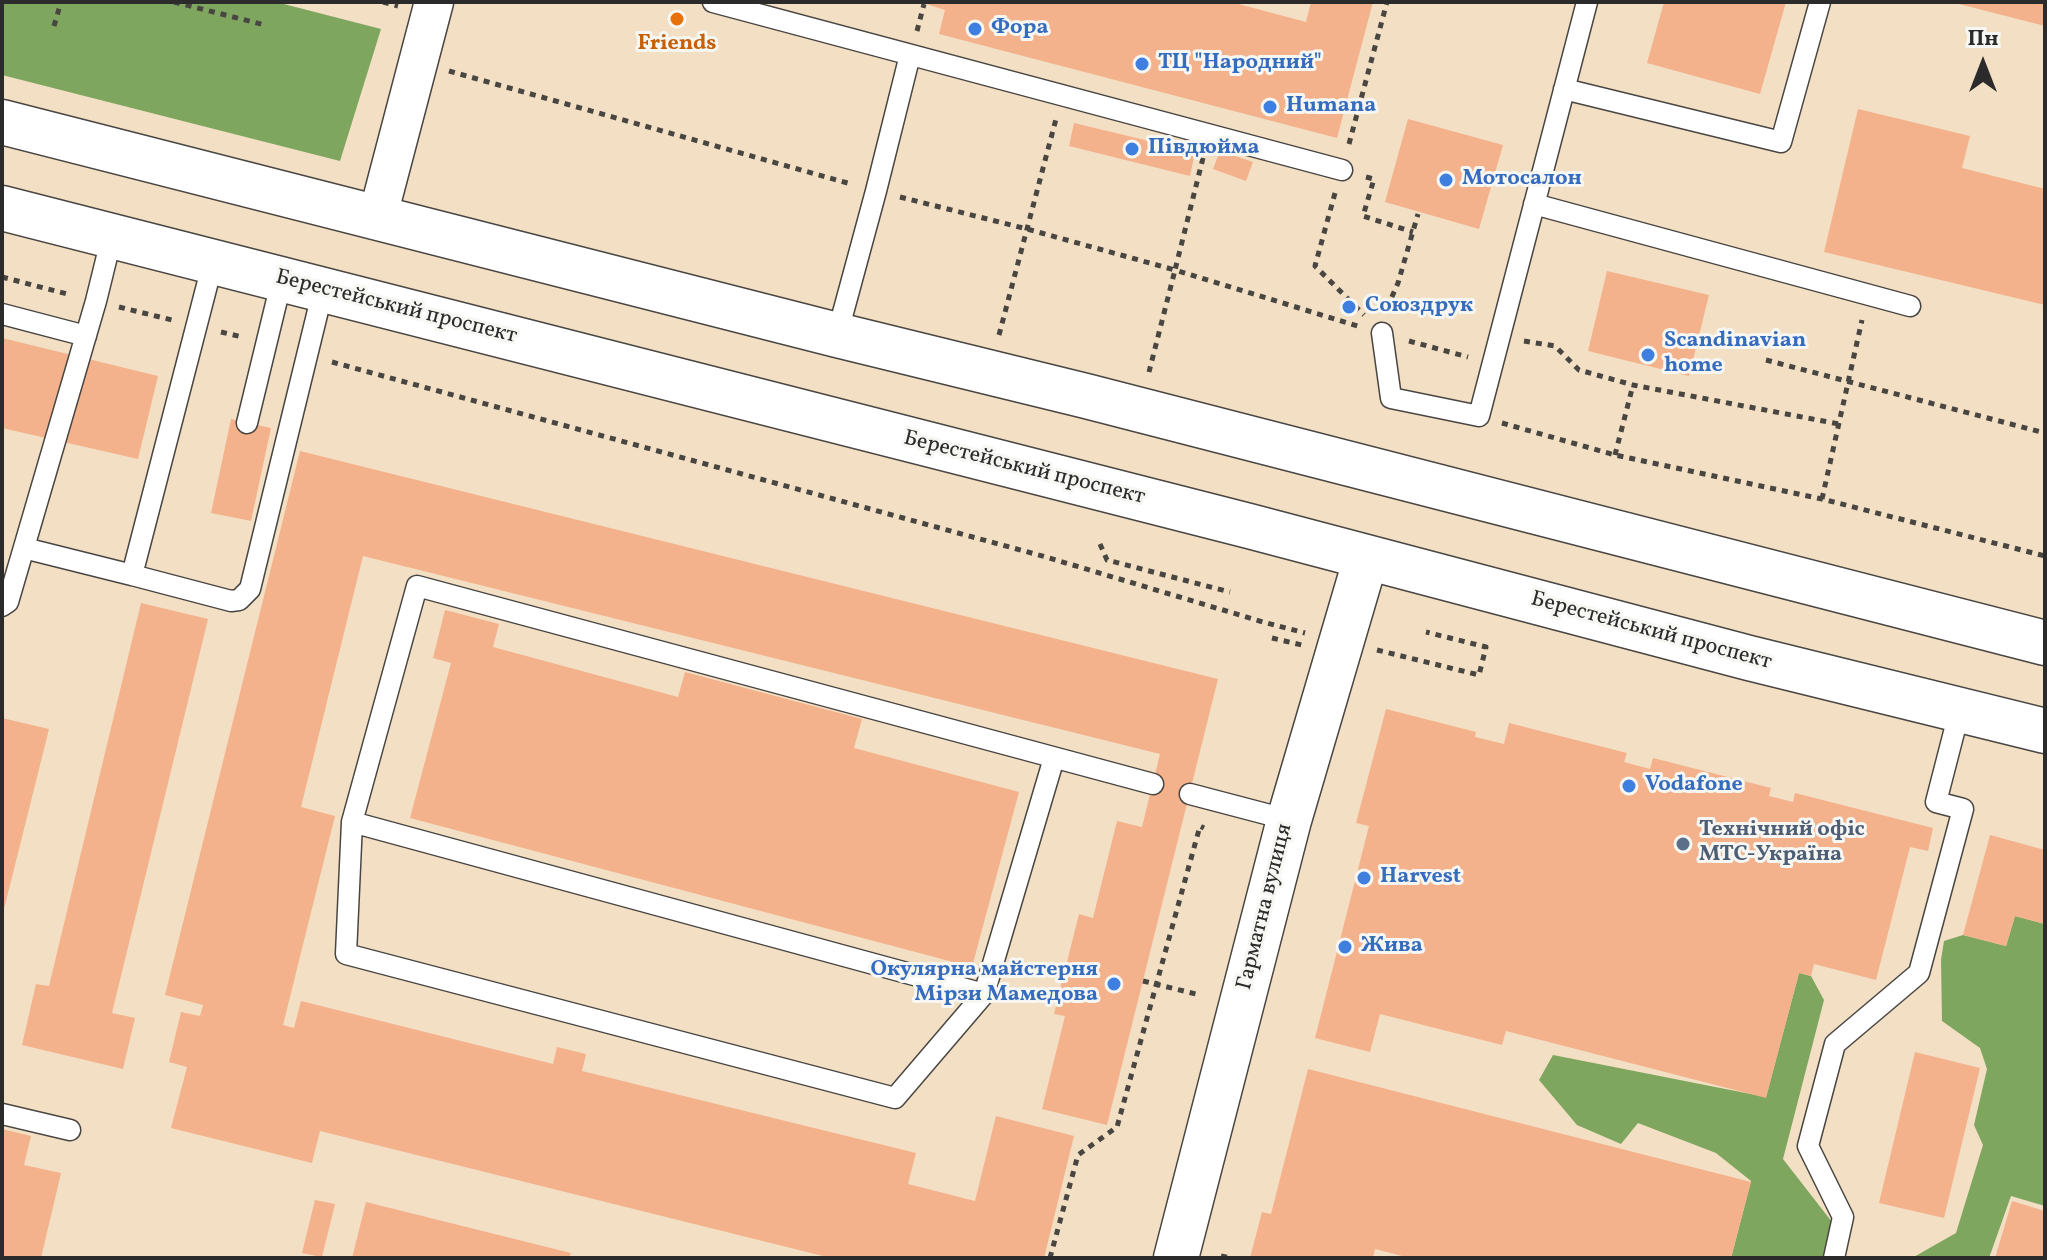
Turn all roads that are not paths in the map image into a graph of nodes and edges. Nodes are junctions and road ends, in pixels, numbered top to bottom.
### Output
1 (434, 2) edge
2 (713, 2) edge
3 (1587, 2) edge
4 (1820, 2) edge
5 (910, 55) junction
6 (1564, 89) junction
7 (2, 122) edge
8 (1349, 172) road end
9 (1534, 204) junction
10 (2, 208) edge
11 (377, 219) junction
12 (112, 236) junction
13 (213, 262) junction
14 (282, 279) junction
15 (323, 290) junction
16 (1910, 306) dead end
17 (2, 314) edge
18 (1382, 333) road end
19 (837, 335) junction
20 (86, 336) junction
21 (247, 423) dead end
22 (24, 548) junction
23 (1366, 558) junction
24 (132, 575) junction
25 (2, 606) edge
26 (2045, 643) edge
27 (1960, 709) junction
28 (2045, 731) edge
29 (1054, 758) junction
30 (1153, 784) dead end
31 (1190, 794) dead end
32 (1289, 820) junction
33 (352, 822) junction
34 (984, 994) junction
35 (2, 1114) edge
36 (70, 1130) dead end
37 (1176, 1258) edge
38 (1834, 1258) edge

1 - 11 street
2 - 5 lane
3 - 6 lane
4 - 6 lane
5 - 8 lane
5 - 19 lane
6 - 9 lane
7 - 11 main road
9 - 16 lane
9 - 18 lane
10 - 12 main road, Берестейський проспект
11 - 19 main road
12 - 13 main road, Берестейський проспект
12 - 20 lane
13 - 14 main road, Берестейський проспект
13 - 24 lane
14 - 15 main road, Берестейський проспект
14 - 21 lane
15 - 23 main road, Берестейський проспект
15 - 24 lane
17 - 20 lane
19 - 26 main road
20 - 22 lane
22 - 24 lane
22 - 25 lane
23 - 27 main road, Берестейський проспект
23 - 32 main road, Гарматна вулиця
27 - 28 main road, Берестейський проспект
27 - 38 lane
29 - 30 lane
29 - 33 lane
29 - 34 lane
31 - 32 lane
32 - 37 main road, Гарматна вулиця
33 - 34 lane
33 - 34 lane
35 - 36 lane

